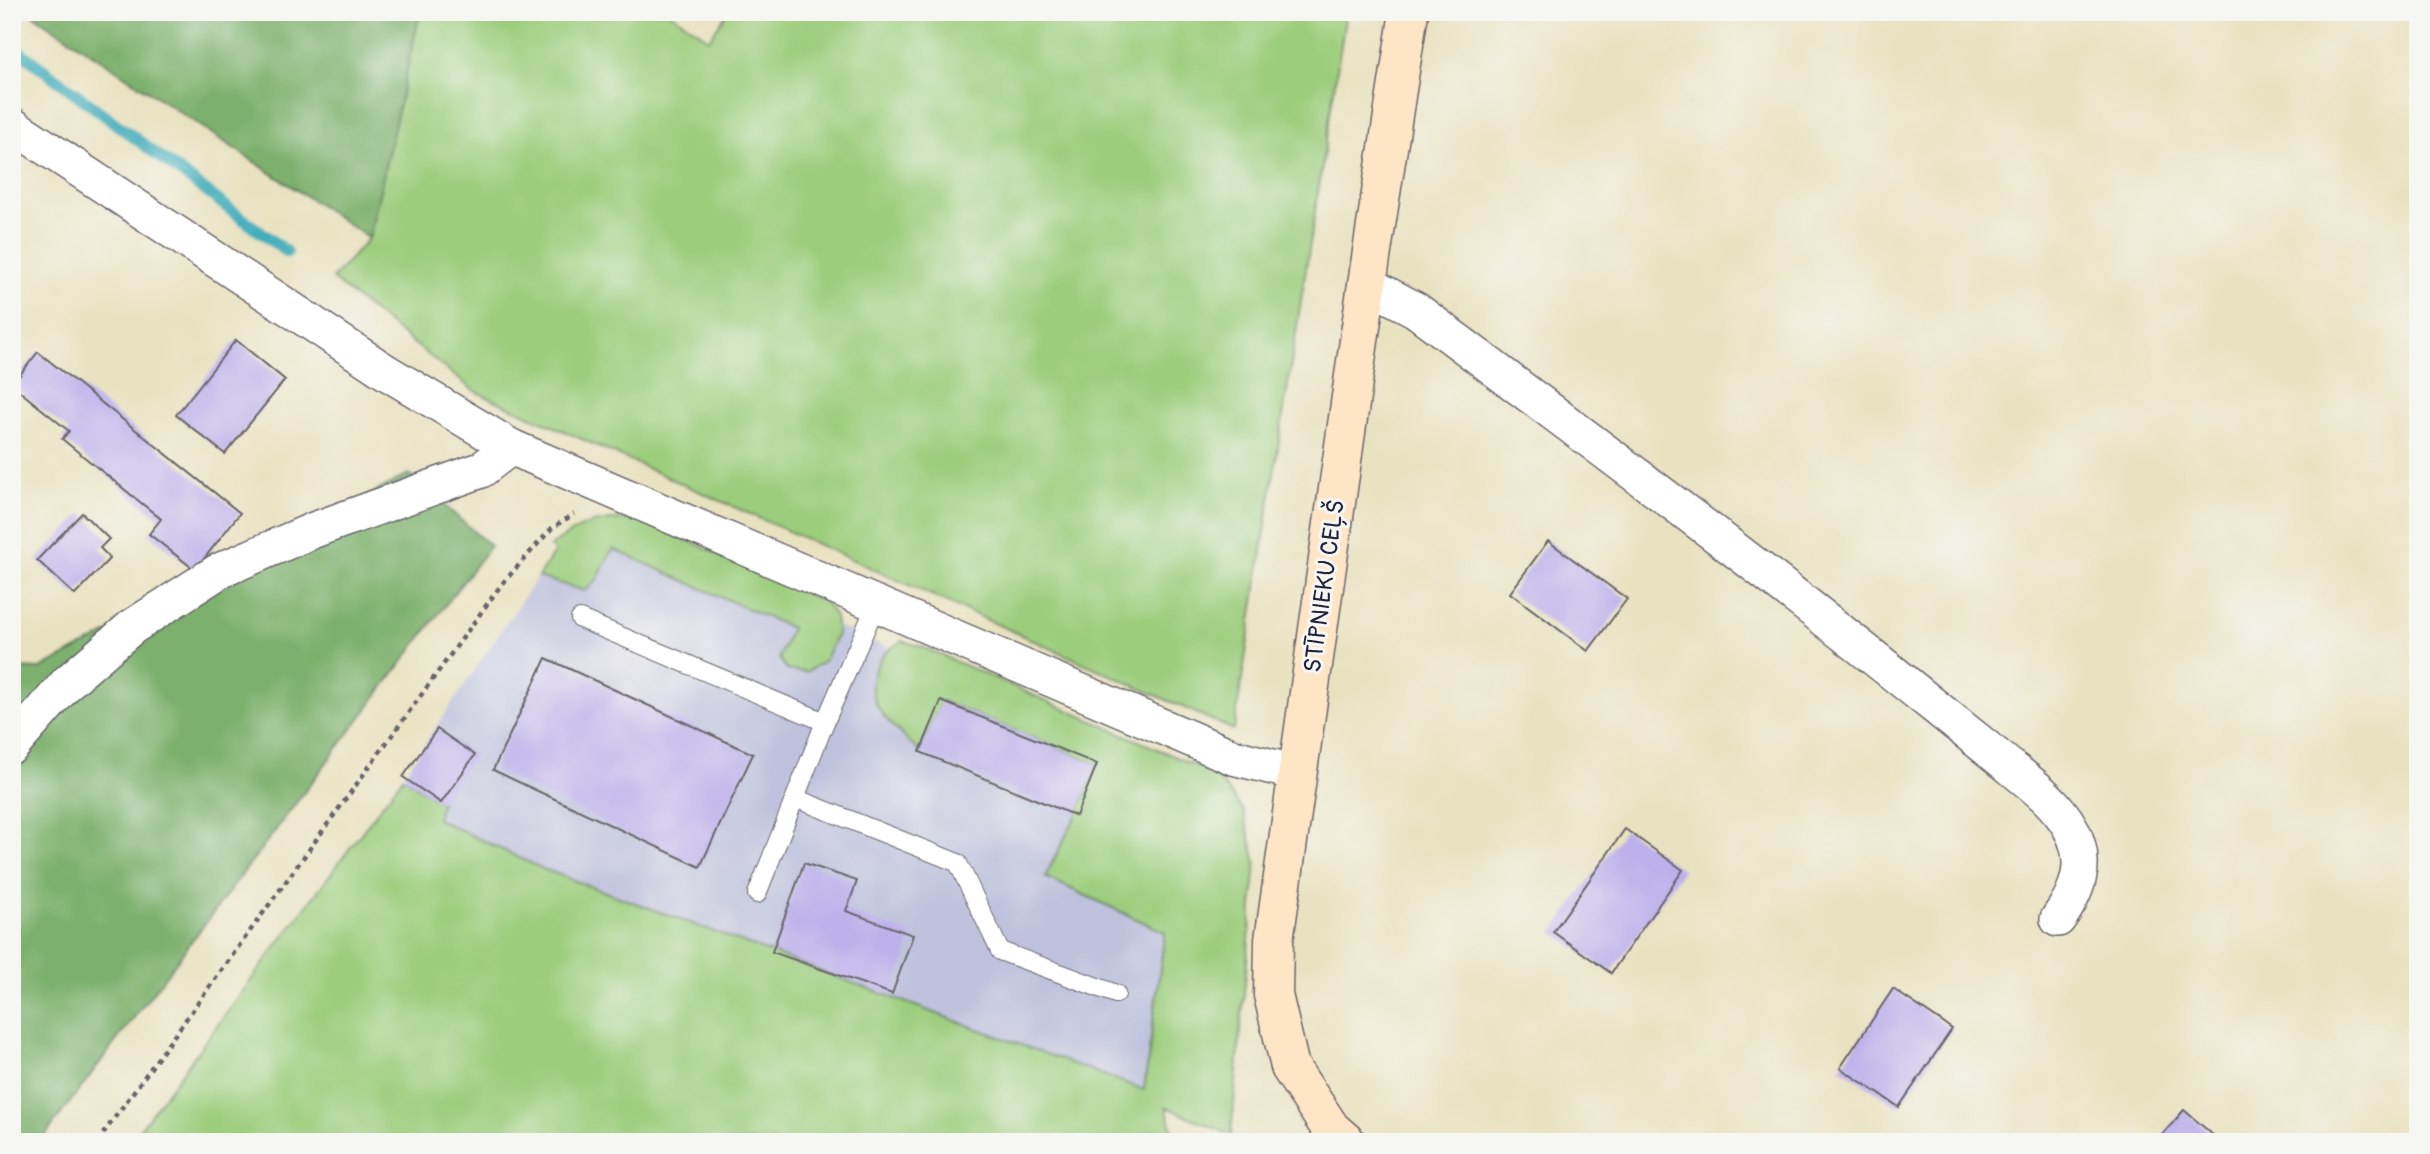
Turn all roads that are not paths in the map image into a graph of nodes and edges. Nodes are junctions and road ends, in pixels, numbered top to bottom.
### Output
1 (1409, 12) edge
2 (12, 125) edge
3 (1367, 284) junction
4 (511, 447) junction
5 (876, 606) junction
6 (580, 619) dead end
7 (825, 722) junction
8 (12, 746) edge
9 (1297, 773) junction
10 (795, 798) junction
11 (757, 894) dead end
12 (2058, 919) dead end
13 (1116, 995) dead end
14 (1331, 1137) edge

1 - 3 main road, STĪPNIEKU CEĻŠ
2 - 4 street
3 - 9 main road, STĪPNIEKU CEĻŠ
3 - 12 street
4 - 5 street
4 - 8 street
5 - 7 lane
5 - 9 street
6 - 7 lane
7 - 10 lane
9 - 14 main road, STĪPNIEKU CEĻŠ
10 - 11 lane
10 - 13 lane

